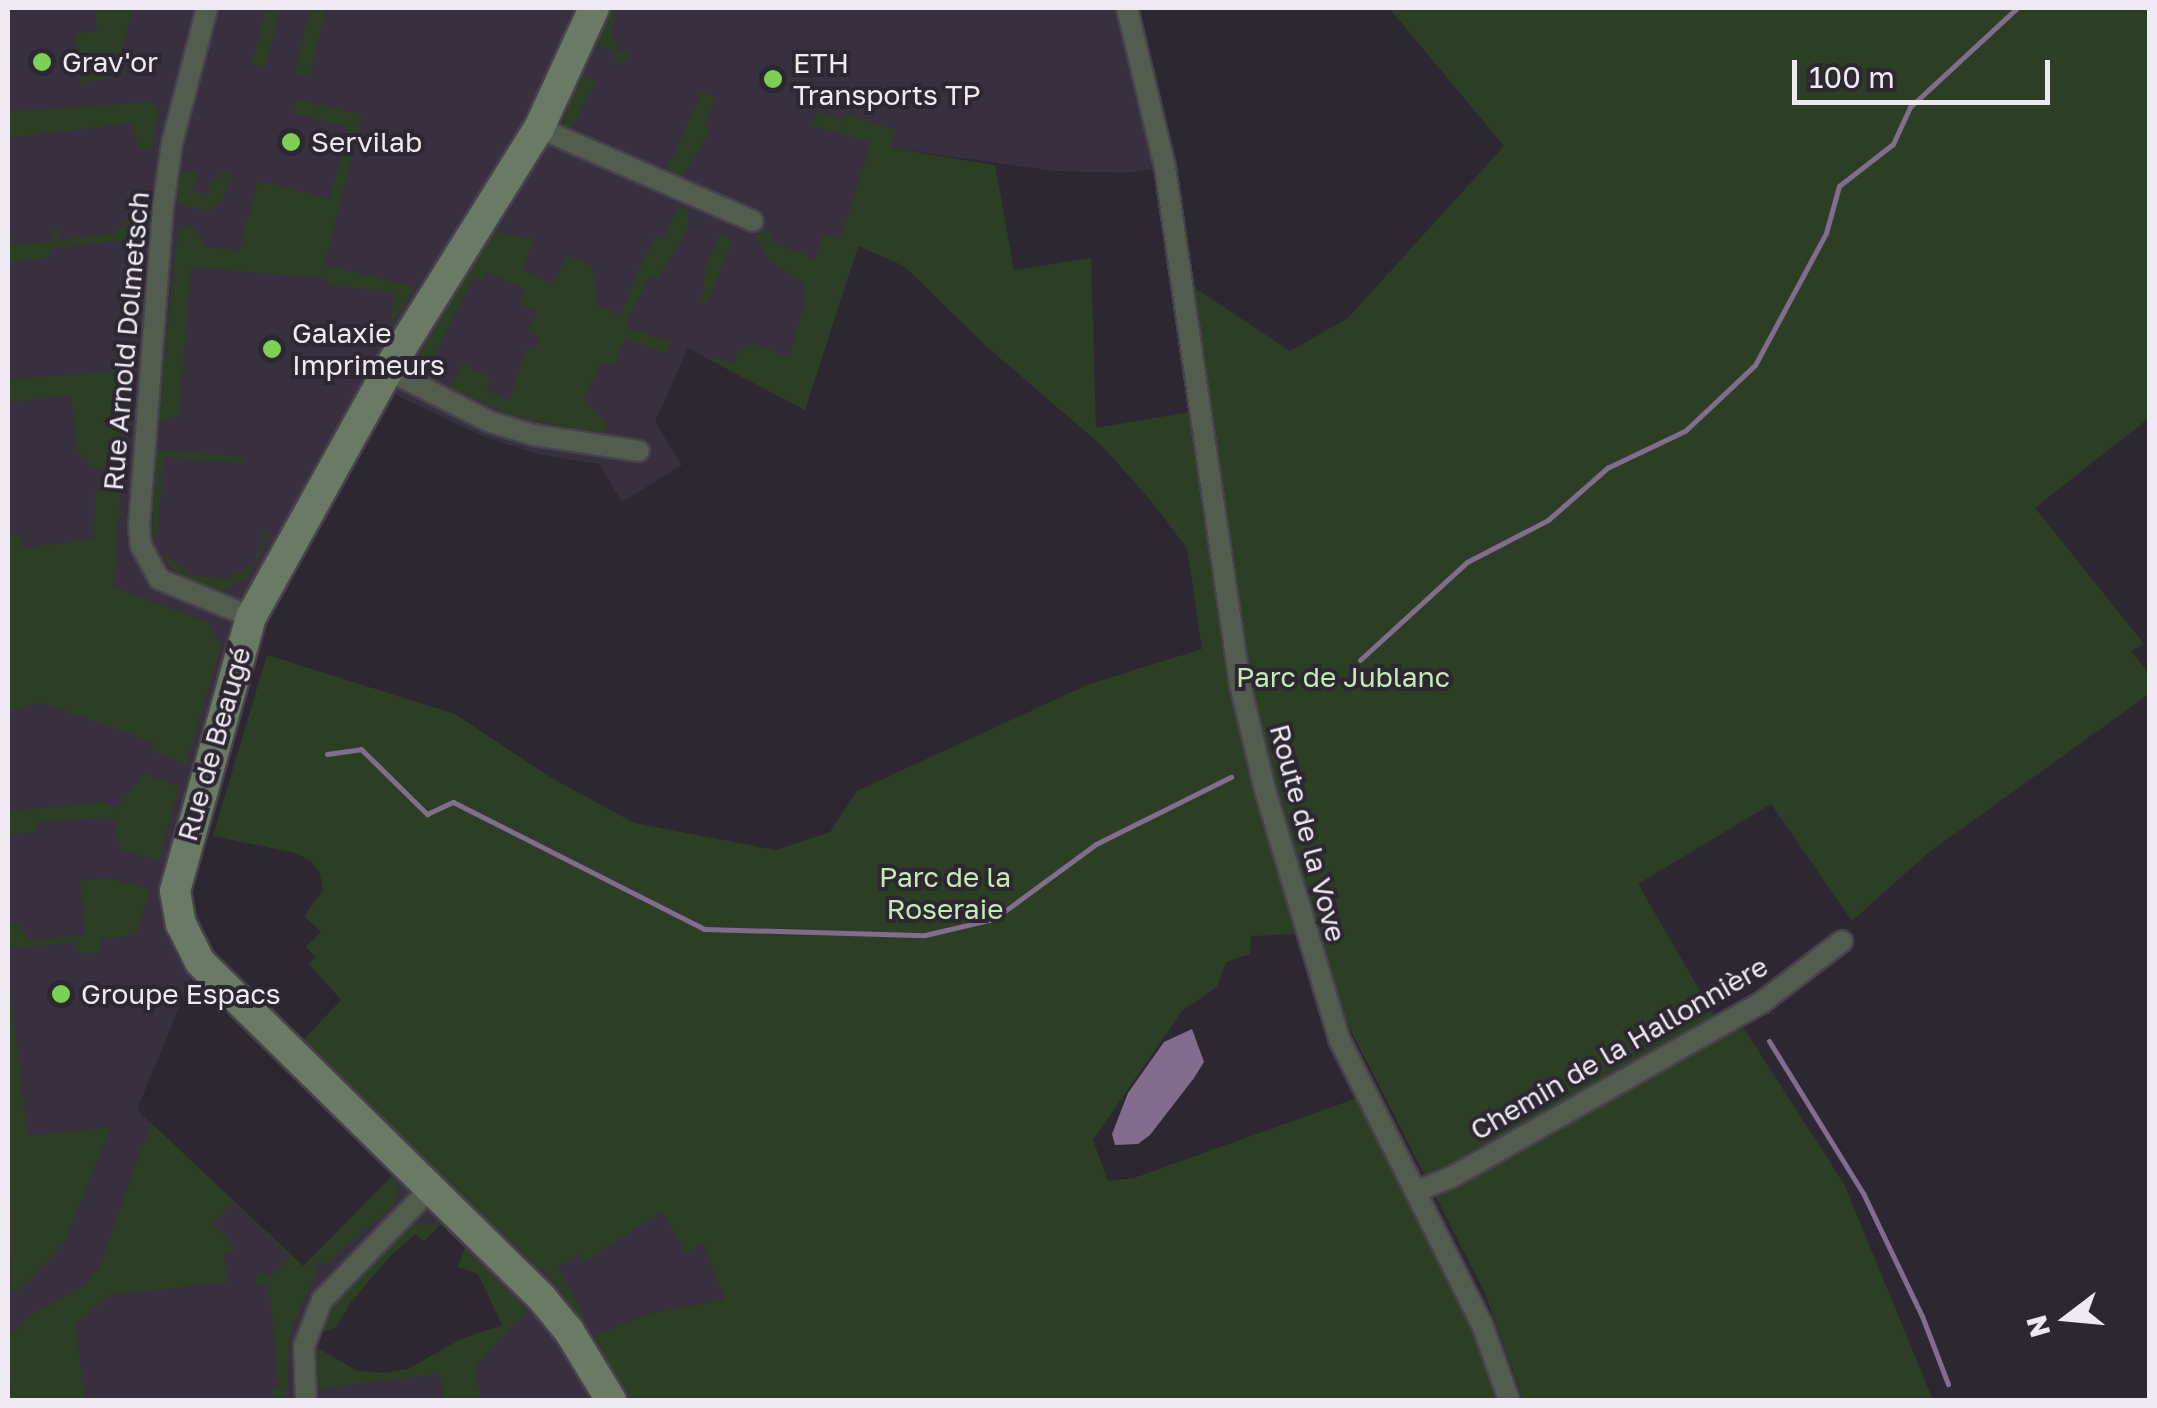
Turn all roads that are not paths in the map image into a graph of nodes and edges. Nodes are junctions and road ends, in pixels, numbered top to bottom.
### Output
1 (207, 8) edge
2 (594, 8) edge
3 (1127, 8) edge
4 (539, 128) junction
5 (752, 220) dead end
6 (388, 370) junction
7 (639, 451) dead end
8 (251, 617) junction
9 (1842, 941) dead end
10 (433, 1186) junction
11 (1418, 1192) junction
12 (306, 1400) edge
13 (612, 1400) edge
14 (1510, 1400) edge

1 - 8 street, Rue Arnold Dolmetsch
2 - 4 street, Rue de Beaugé
3 - 11 street, Route de la Vove
4 - 5 street
4 - 6 street, Rue de Beaugé
6 - 7 street
6 - 8 street, Rue de Beaugé
8 - 10 street, Rue de Beaugé
9 - 11 street, Chemin de la Hallonnière
10 - 12 street
10 - 13 street, Rue de Beaugé
11 - 14 street, Route de la Vove

